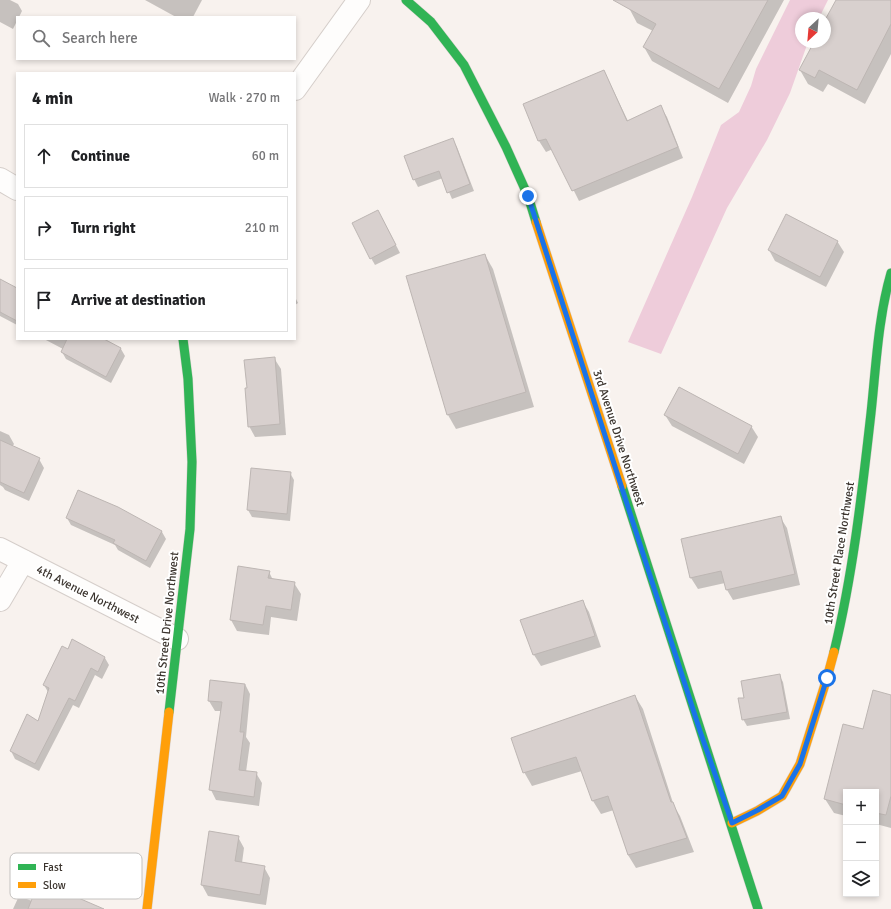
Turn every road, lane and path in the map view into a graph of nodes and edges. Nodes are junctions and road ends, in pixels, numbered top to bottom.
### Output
1 (359, 0) edge
2 (406, 0) edge
3 (296, 88) edge
4 (0, 180) edge
5 (16, 188) edge
6 (891, 274) edge
7 (183, 340) edge
8 (0, 549) edge
9 (23, 561) junction
10 (0, 600) edge
11 (177, 639) junction
12 (732, 823) junction
13 (147, 909) edge
14 (758, 909) edge

1 - 3 street
2 - 12 street, 3rd Avenue Drive Northwest
4 - 5 street
6 - 12 street, 10th Street Place Northwest
7 - 11 street, 10th Street Drive Northwest
8 - 9 street, 4th Avenue Northwest
9 - 10 street
9 - 11 street, 4th Avenue Northwest
11 - 13 street, 10th Street Drive Northwest
12 - 14 street, 3rd Avenue Drive Northwest

